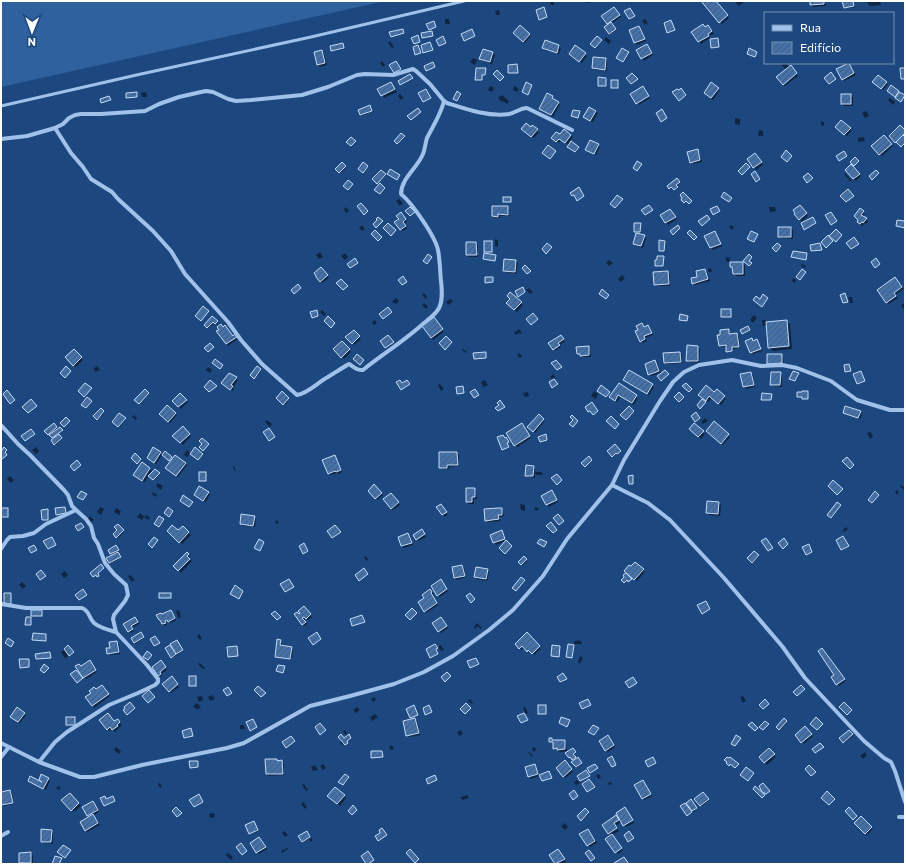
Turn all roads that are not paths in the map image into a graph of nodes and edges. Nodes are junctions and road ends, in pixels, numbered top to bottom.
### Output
1 (464, 1) edge
2 (444, 101) junction
3 (1, 106) edge
4 (55, 128) junction
5 (572, 130) dead end
6 (1, 139) edge
7 (905, 410) edge
8 (1, 425) edge
9 (612, 485) junction
10 (76, 510) junction
11 (1, 549) edge
12 (1, 604) edge
13 (116, 632) junction
14 (1, 743) edge
15 (10, 747) junction
16 (1, 757) edge
17 (39, 762) junction
18 (905, 802) edge
19 (899, 817) dead end
20 (905, 817) edge
21 (8, 832) dead end
22 (1, 836) edge

1 - 3 lane
2 - 4 street
2 - 4 street
2 - 5 street
4 - 6 street
7 - 9 street
8 - 10 street
9 - 17 street
9 - 18 street
10 - 11 street
10 - 13 street
12 - 13 street
13 - 17 street
14 - 15 street
15 - 16 street
15 - 17 street
19 - 20 street
21 - 22 street

